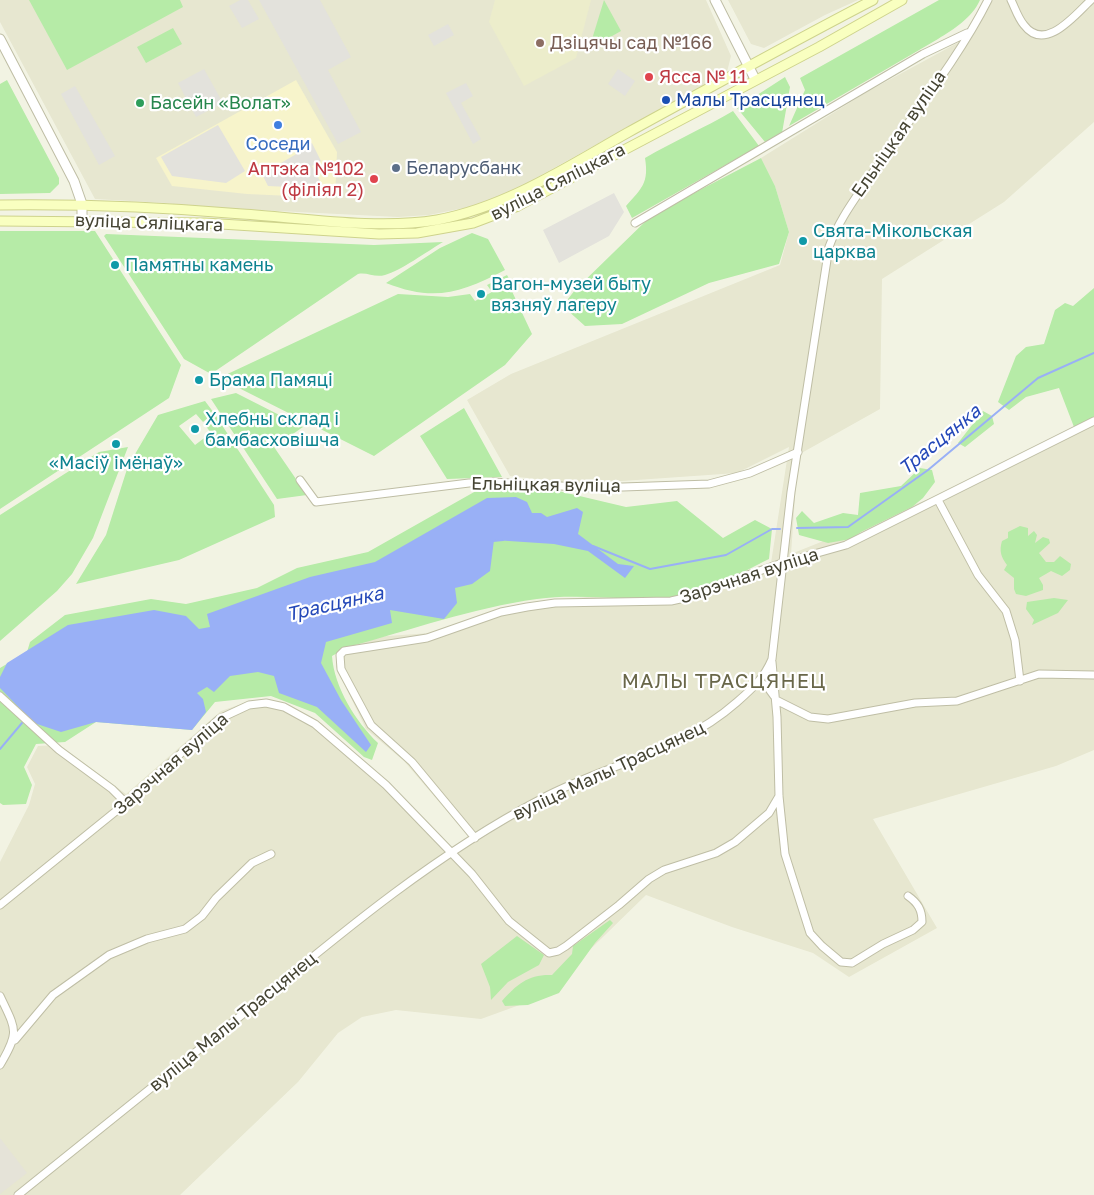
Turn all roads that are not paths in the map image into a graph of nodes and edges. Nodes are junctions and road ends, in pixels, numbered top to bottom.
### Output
1 (715, 0) edge
2 (873, 0) edge
3 (902, 0) edge
4 (988, 0) edge
5 (1011, 0) edge
6 (1091, 0) edge
7 (968, 33) junction
8 (0, 39) edge
9 (747, 66) junction
10 (755, 79) junction
11 (82, 204) junction
12 (0, 205) edge
13 (82, 220) junction
14 (0, 221) edge
15 (635, 223) dead end
16 (1094, 421) edge
17 (798, 452) junction
18 (300, 480) dead end
19 (938, 500) junction
20 (782, 563) junction
21 (772, 659) junction
22 (1094, 675) edge
23 (1020, 681) junction
24 (758, 683) junction
25 (0, 696) edge
26 (776, 700) junction
27 (779, 796) junction
28 (126, 803) junction
29 (475, 838) junction
30 (451, 853) junction
31 (271, 854) dead end
32 (908, 896) dead end
33 (0, 905) edge
34 (0, 996) edge
35 (14, 1040) junction
36 (0, 1065) edge
37 (18, 1195) edge

1 - 9 street
2 - 9 main road, вуліца Сяліцкага
3 - 10 main road, вуліца Сяліцкага
4 - 7 street, Ельніцкая вуліца
5 - 6 street
7 - 15 street
7 - 17 street, Ельніцкая вуліца
8 - 11 street
9 - 10 street
9 - 11 main road, вуліца Сяліцкага
10 - 13 main road, вуліца Сяліцкага
11 - 12 main road, вуліца Сяліцкага
11 - 13 street
13 - 14 main road, вуліца Сяліцкага
16 - 19 street, Зарэчная вуліца
17 - 18 street, Ельніцкая вуліца
17 - 20 street, Ельніцкая вуліца
19 - 20 street, Зарэчная вуліца
19 - 23 street
20 - 21 street, вуліца Малы Трасцянец
20 - 29 street, Зарэчная вуліца
21 - 24 street, вуліца Малы Трасцянец
21 - 26 street
22 - 23 street
23 - 26 street
24 - 26 street
24 - 29 street, вуліца Малы Трасцянец
25 - 28 street
26 - 27 street
27 - 30 street
27 - 32 street
28 - 30 street, Зарэчная вуліца
28 - 33 street, Зарэчная вуліца
29 - 30 street, вуліца Малы Трасцянец
30 - 37 street, вуліца Малы Трасцянец
31 - 35 street
34 - 35 street
35 - 36 street

